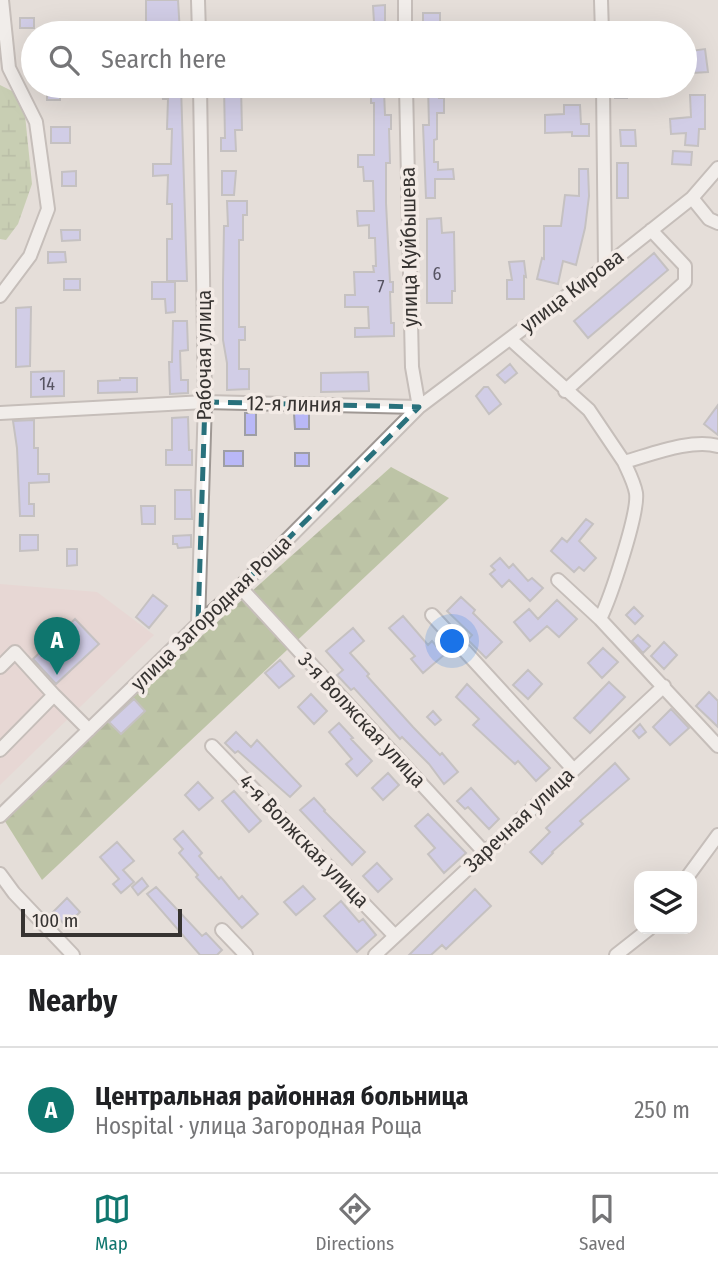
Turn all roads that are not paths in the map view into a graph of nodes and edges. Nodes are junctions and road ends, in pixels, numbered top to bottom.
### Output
1 (2, 0) edge
2 (198, 0) edge
3 (404, 0) edge
4 (601, 0) edge
5 (199, 21) edge
6 (405, 21) edge
7 (602, 21) edge
8 (21, 92) edge
9 (24, 98) edge
10 (200, 98) edge
11 (406, 98) edge
12 (603, 98) edge
13 (718, 168) edge
14 (692, 198) junction
15 (718, 223) edge
16 (652, 230) junction
17 (606, 267) junction
18 (0, 296) edge
19 (510, 339) junction
20 (565, 391) junction
21 (205, 402) junction
22 (419, 407) junction
23 (0, 414) edge
24 (718, 446) edge
25 (624, 462) junction
26 (558, 580) dead end
27 (240, 587) junction
28 (432, 615) dead end
29 (600, 618) junction
30 (198, 624) junction
31 (0, 667) edge
32 (664, 686) junction
33 (54, 695) junction
34 (89, 730) junction
35 (2, 746) edge
36 (212, 746) dead end
37 (718, 746) edge
38 (573, 769) junction
39 (0, 816) edge
40 (718, 835) edge
41 (485, 853) junction
42 (692, 871) edge
43 (0, 874) edge
44 (222, 930) dead end
45 (643, 934) edge
46 (395, 936) junction
47 (73, 955) edge
48 (246, 955) edge
49 (375, 955) edge
50 (616, 955) edge

1 - 8 street
2 - 5 street
3 - 6 street
4 - 7 street
9 - 18 street
10 - 21 street, Рабочая улица
11 - 22 street, улица Куйбышева
12 - 17 street
13 - 14 street, улица Кирова
14 - 15 street
14 - 16 street, улица Кирова
16 - 17 street, улица Кирова
16 - 20 street
17 - 19 street, улица Кирова
19 - 20 street
19 - 22 street, улица Кирова
20 - 25 street
21 - 22 street, 12-я линия
21 - 23 street, 12-я линия
21 - 30 street, Рабочая улица
22 - 27 street, улица Загородная Роща
24 - 25 street
25 - 29 street
26 - 29 street
27 - 30 street, улица Загородная Роща
27 - 41 street, 3-я Волжская улица
28 - 38 street
29 - 32 street
30 - 34 street, улица Загородная Роща
31 - 33 street
32 - 37 street
32 - 38 street, Заречная улица
33 - 34 street
33 - 35 street
34 - 39 street, улица Загородная Роща
36 - 46 street, 4-я Волжская улица
38 - 41 street, Заречная улица
40 - 42 street
41 - 46 street, Заречная улица
43 - 47 street
44 - 48 street
45 - 50 street
46 - 49 street, Заречная улица

